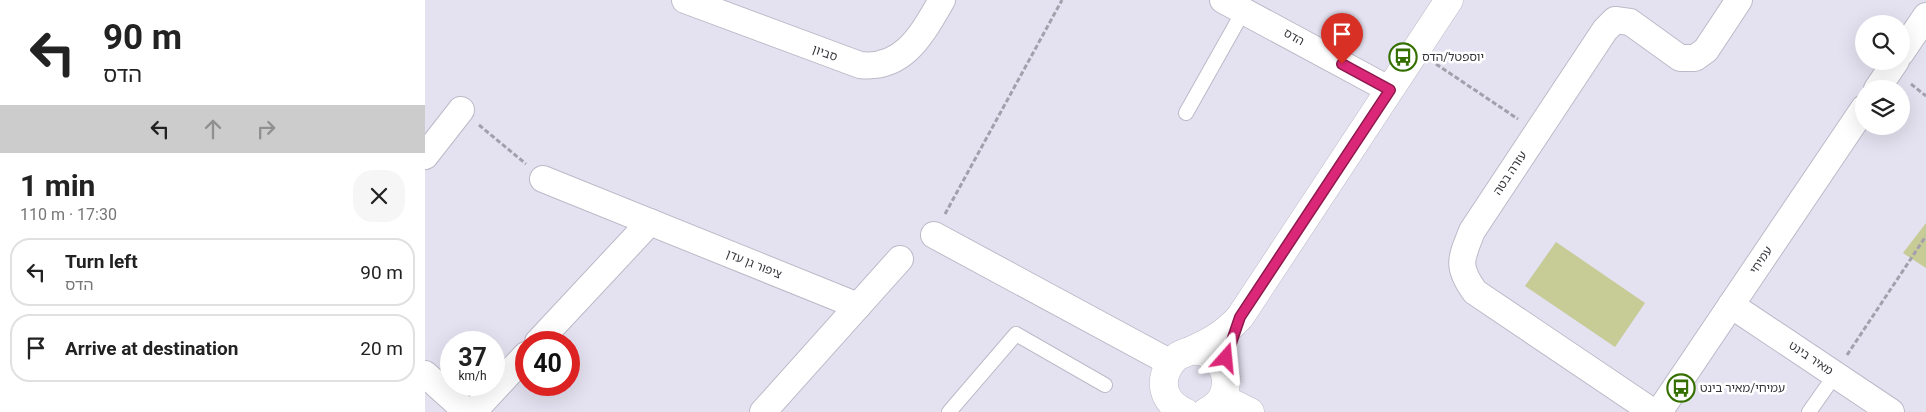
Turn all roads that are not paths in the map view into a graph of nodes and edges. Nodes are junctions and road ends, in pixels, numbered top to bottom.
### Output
1 (685, 0) edge
2 (942, 0) edge
3 (1449, 0) edge
4 (1739, 0) edge
5 (1234, 5) edge
6 (1926, 16) edge
7 (1910, 40) edge
8 (1390, 90) junction
9 (461, 110) road end
10 (1186, 113) dead end
11 (1855, 121) edge
12 (427, 151) edge
13 (543, 179) road end
14 (650, 222) junction
15 (934, 235) road end
16 (900, 259) dead end
17 (1731, 305) junction
18 (858, 306) junction
19 (1240, 317) junction
20 (548, 331) edge
21 (1177, 358) junction
22 (515, 367) edge
23 (425, 374) edge
24 (1835, 374) junction
25 (1105, 384) dead end
26 (1218, 393) edge
27 (1171, 406) edge
28 (1248, 411) edge
29 (467, 412) edge
30 (473, 412) edge
31 (763, 412) edge
32 (949, 412) edge
33 (1653, 412) edge
34 (1659, 412) edge
35 (1809, 412) edge
36 (1891, 412) edge

1 - 2 street, סביון
3 - 8 street
4 - 33 street, עזרה בטה
5 - 8 street, הדס
5 - 10 lane
6 - 7 street
8 - 19 street
9 - 12 street
11 - 17 street, עמיחי
13 - 14 street, ציפור גן עדן
14 - 18 street, ציפור גן עדן
14 - 20 street
15 - 21 street
16 - 18 street
17 - 24 street, מאיר בינט
17 - 34 street, עמיחי
18 - 31 street
19 - 21 street
19 - 26 street
21 - 26 street
21 - 27 street
22 - 30 street
23 - 29 street
24 - 35 lane
24 - 36 street, מאיר בינט
25 - 32 lane
26 - 28 street

